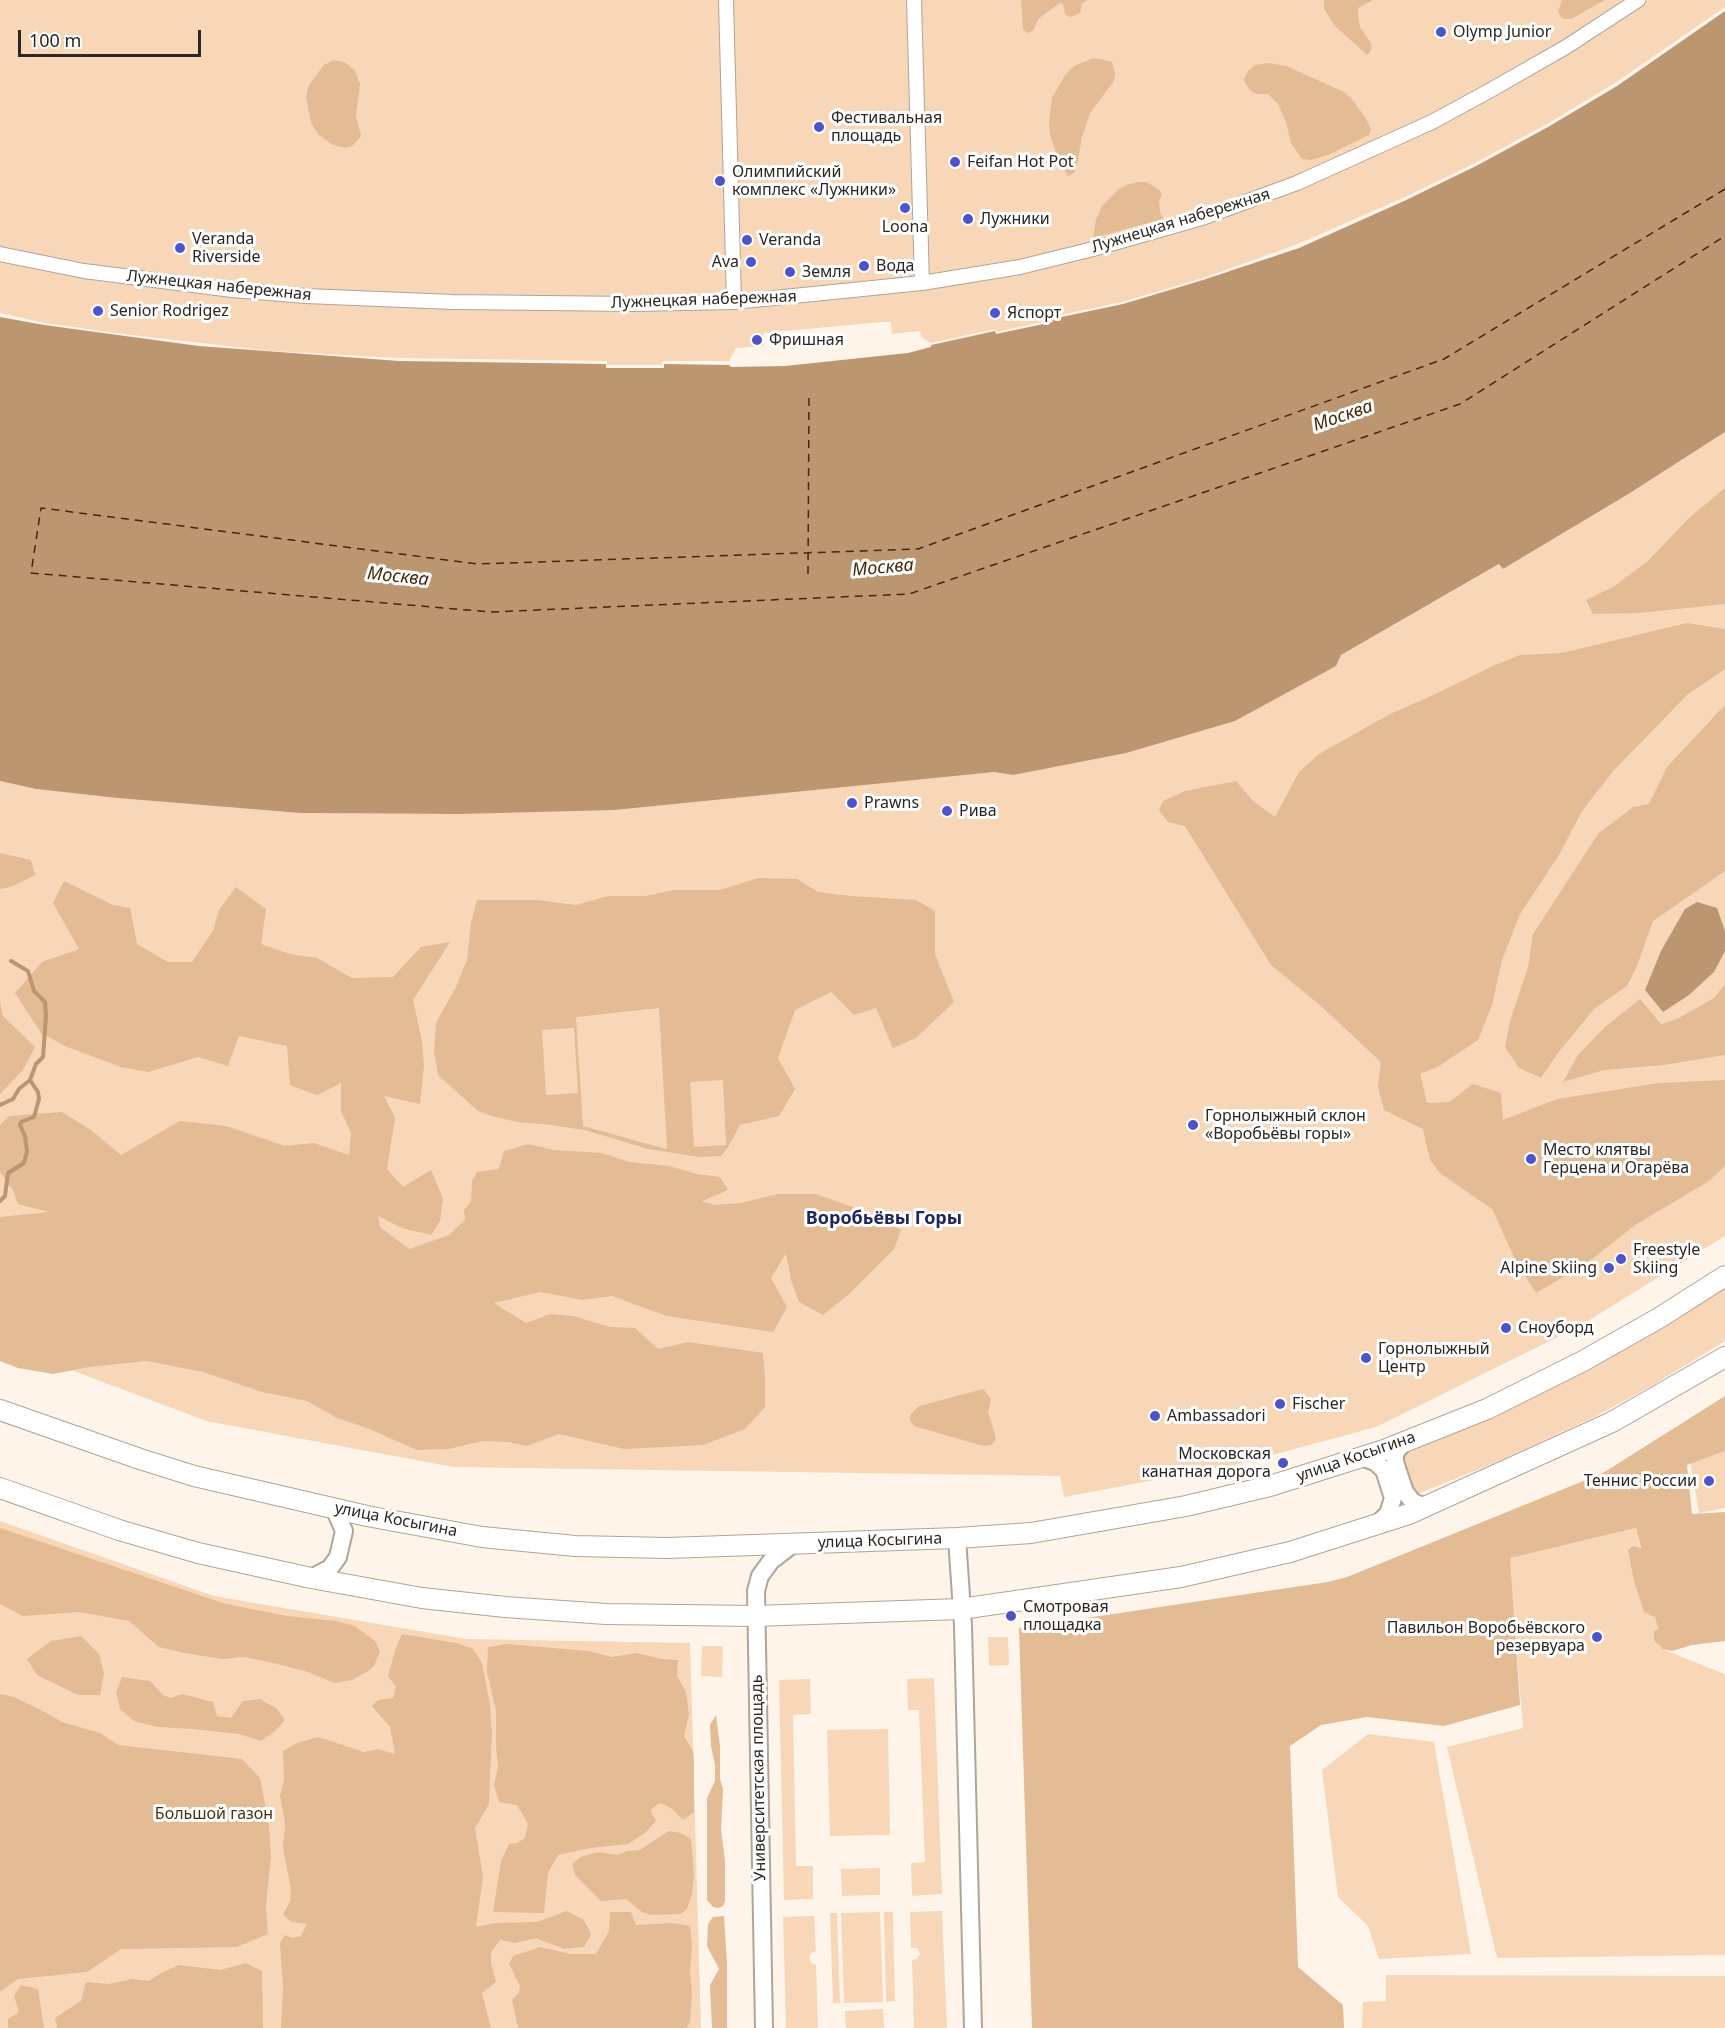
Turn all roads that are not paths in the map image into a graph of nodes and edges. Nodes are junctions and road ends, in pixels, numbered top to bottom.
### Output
1 (726, 0) edge
2 (914, 0) edge
3 (1638, 0) edge
4 (0, 254) edge
5 (922, 283) junction
6 (734, 302) junction
7 (1725, 1276) edge
8 (1725, 1357) edge
9 (0, 1410) edge
10 (1405, 1441) junction
11 (1361, 1457) junction
12 (0, 1488) edge
13 (1425, 1507) junction
14 (334, 1508) junction
15 (368, 1516) junction
16 (1377, 1524) junction
17 (957, 1538) junction
18 (793, 1544) junction
19 (311, 1578) junction
20 (349, 1585) junction
21 (961, 1609) junction
22 (755, 1616) junction
23 (764, 2028) edge
24 (973, 2028) edge

1 - 6 street
2 - 5 street
3 - 5 street, Лужнецкая набережная
4 - 6 street, Лужнецкая набережная
5 - 6 street, Лужнецкая набережная
7 - 10 main road, улица Косыгина
8 - 13 main road
9 - 14 main road, улица Косыгина
10 - 11 main road, улица Косыгина
10 - 13 street
11 - 16 street
11 - 17 main road, улица Косыгина
12 - 19 main road
13 - 16 main road
14 - 15 main road, улица Косыгина
14 - 19 street
15 - 18 main road, улица Косыгина
15 - 20 street
16 - 21 main road
17 - 18 main road, улица Косыгина
17 - 21 street
18 - 22 street, Университетская площадь
19 - 20 main road
20 - 22 main road
21 - 22 main road
21 - 24 street
22 - 23 street, Университетская площадь

